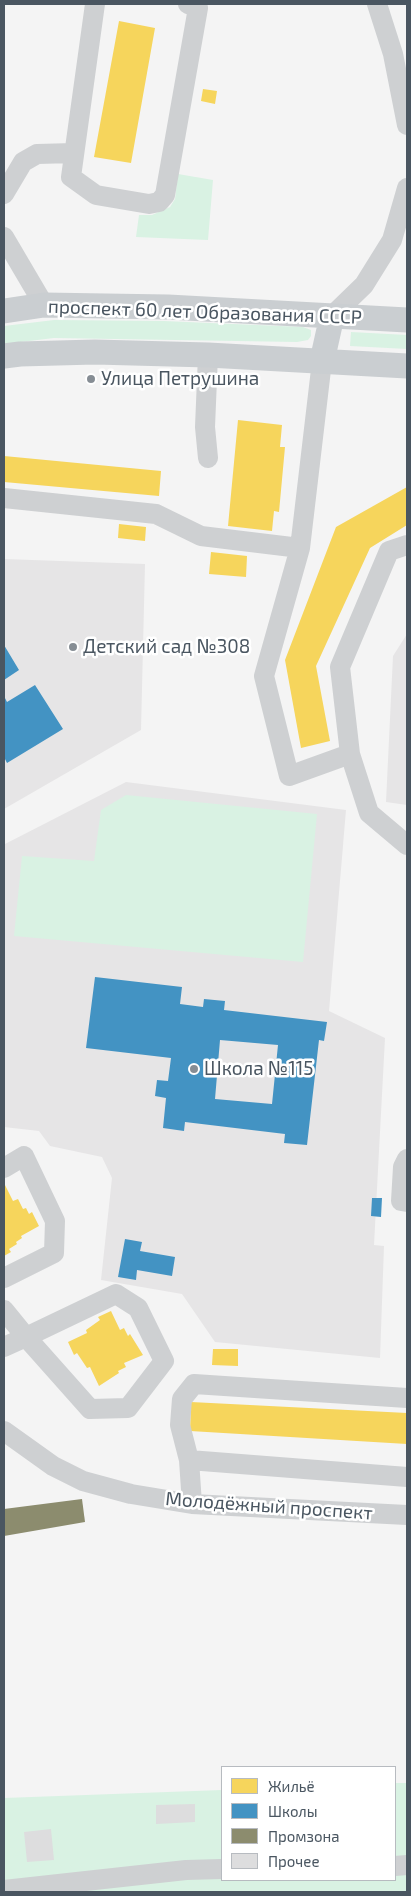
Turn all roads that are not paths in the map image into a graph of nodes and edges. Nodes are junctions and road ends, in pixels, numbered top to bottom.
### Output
1 (94, 4) edge
2 (377, 4) edge
3 (196, 5) edge
4 (407, 125) edge
5 (74, 153) junction
6 (407, 188) edge
7 (4, 194) edge
8 (4, 237) edge
9 (44, 305) junction
10 (4, 311) edge
11 (332, 316) junction
12 (407, 320) edge
13 (4, 356) edge
14 (208, 356) junction
15 (322, 361) junction
16 (407, 366) edge
17 (208, 458) dead end
18 (4, 498) edge
19 (407, 545) edge
20 (300, 548) junction
21 (350, 754) junction
22 (407, 845) edge
23 (407, 1159) edge
24 (4, 1168) edge
25 (407, 1202) edge
26 (4, 1278) edge
27 (4, 1310) edge
28 (26, 1337) junction
29 (4, 1347) edge
30 (407, 1398) edge
31 (6, 1436) edge
32 (189, 1460) junction
33 (407, 1478) edge
34 (192, 1504) junction
35 (407, 1515) edge
36 (221, 1869) edge
37 (4, 1890) edge

1 - 5 street
2 - 4 street
3 - 5 street
5 - 7 street
6 - 11 street
8 - 9 street
9 - 10 main road, проспект 60 лет Образования СССР
9 - 11 main road, проспект 60 лет Образования СССР
11 - 12 main road, проспект 60 лет Образования СССР
11 - 15 main road
13 - 14 main road
14 - 15 main road
14 - 17 street
15 - 16 main road
15 - 20 street
18 - 20 street
19 - 21 street
20 - 21 street
21 - 22 street
23 - 25 street
24 - 26 street
27 - 28 street
28 - 28 street
28 - 29 street
30 - 32 street
31 - 34 street, Молодёжный проспект
32 - 33 street
32 - 34 street
34 - 35 street, Молодёжный проспект
36 - 37 street

